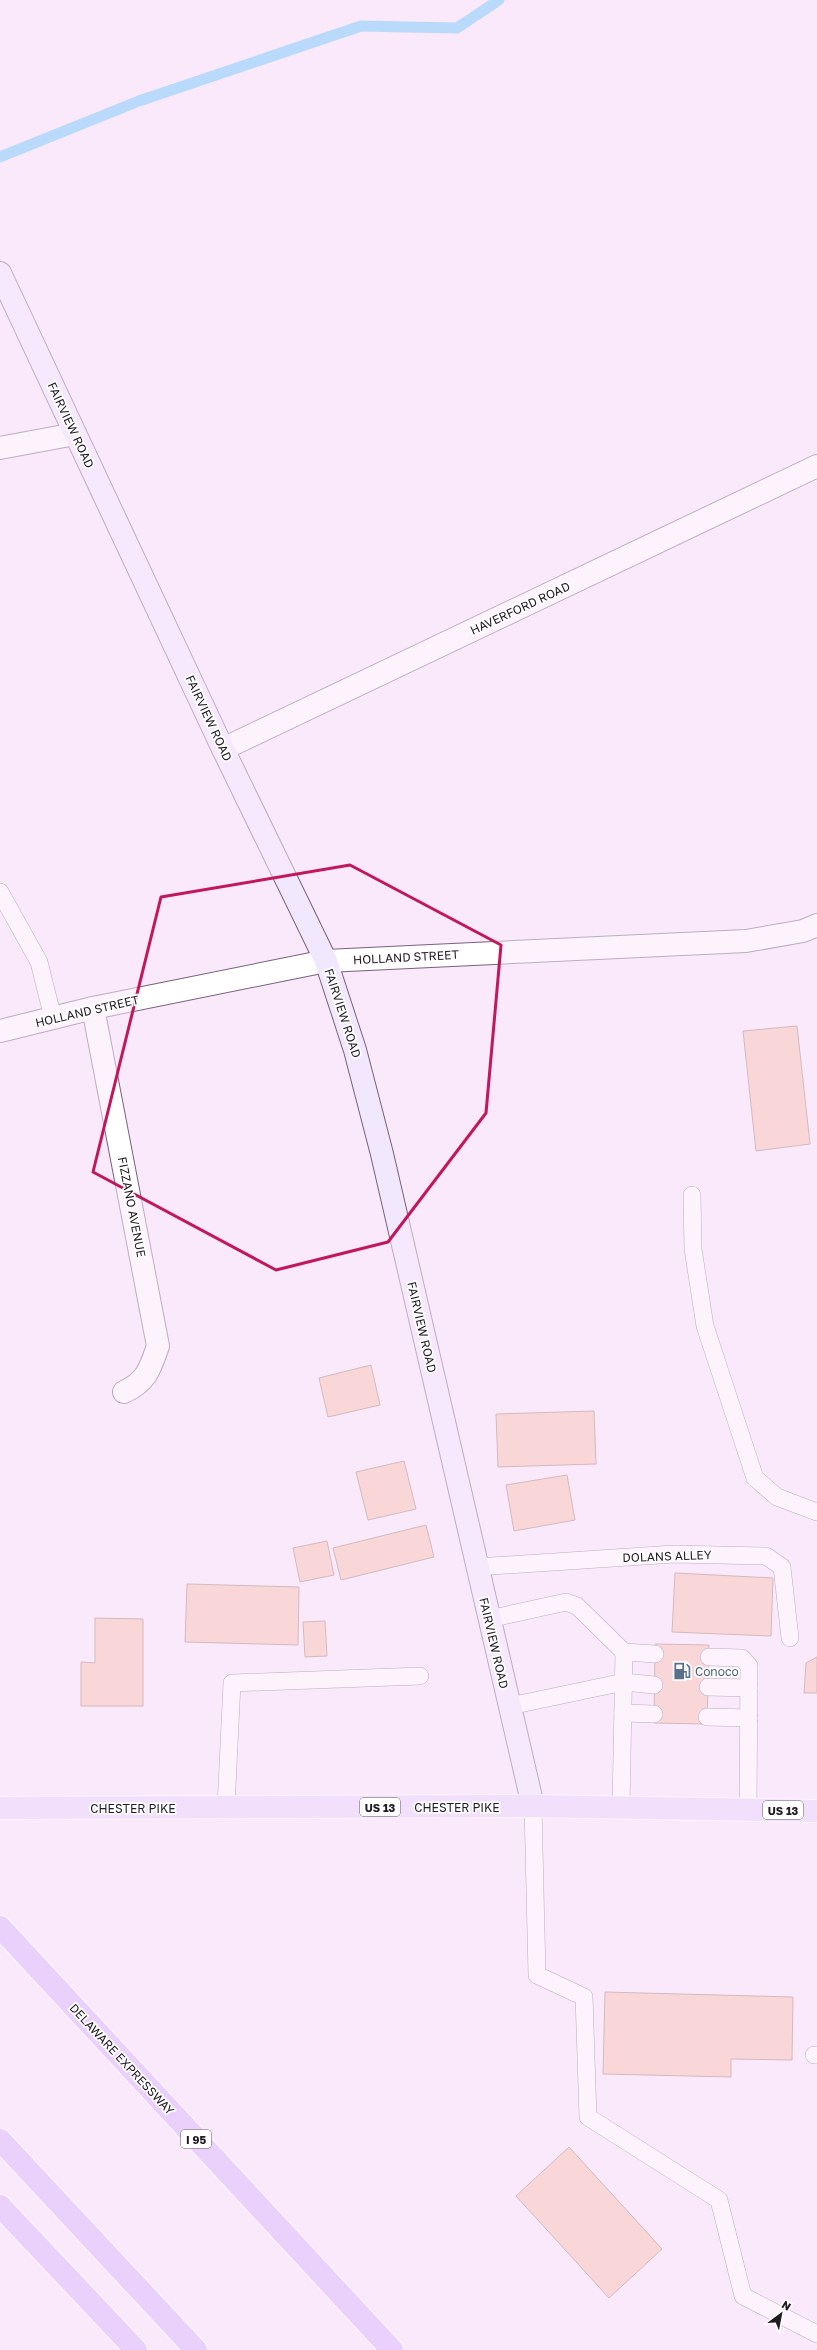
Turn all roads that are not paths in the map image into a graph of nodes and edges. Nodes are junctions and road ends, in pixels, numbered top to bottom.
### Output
1 (0, 273) edge
2 (75, 434) junction
3 (0, 448) edge
4 (817, 466) edge
5 (223, 749) junction
6 (0, 892) edge
7 (817, 925) edge
8 (326, 961) junction
9 (93, 1008) junction
10 (53, 1018) junction
11 (0, 1031) edge
12 (692, 1195) dead end
13 (124, 1392) dead end
14 (817, 1512) edge
15 (477, 1567) junction
16 (489, 1619) junction
17 (790, 1638) dead end
18 (624, 1652) junction
19 (655, 1654) dead end
20 (709, 1657) dead end
21 (420, 1676) dead end
22 (624, 1682) junction
23 (654, 1685) dead end
24 (708, 1687) dead end
25 (749, 1688) junction
26 (510, 1706) junction
27 (623, 1713) junction
28 (654, 1714) dead end
29 (707, 1717) dead end
30 (749, 1718) junction
31 (533, 1806) junction
32 (621, 1807) junction
33 (0, 1808) edge
34 (226, 1808) junction
35 (748, 1809) junction
36 (817, 1810) edge
37 (0, 1927) edge
38 (0, 2140) edge
39 (0, 2206) edge
40 (817, 2334) edge
41 (136, 2350) edge
42 (196, 2350) edge
43 (392, 2350) edge

1 - 2 street, FAIRVIEW ROAD
2 - 3 street
2 - 5 street, FAIRVIEW ROAD
4 - 5 street, HAVERFORD ROAD
5 - 8 street, FAIRVIEW ROAD
6 - 10 lane
7 - 8 street, HOLLAND STREET
8 - 9 street, HOLLAND STREET
8 - 15 street, FAIRVIEW ROAD
9 - 10 street, HOLLAND STREET
9 - 13 street, FIZZANO AVENUE
10 - 11 street, HOLLAND STREET
12 - 14 lane
15 - 16 street, FAIRVIEW ROAD
15 - 17 lane, DOLANS ALLEY
16 - 18 lane
16 - 26 street, FAIRVIEW ROAD
18 - 19 lane
18 - 22 lane
20 - 25 lane
21 - 34 lane
22 - 23 lane
22 - 26 lane
22 - 27 lane
24 - 25 lane
25 - 30 lane
26 - 31 street, FAIRVIEW ROAD
27 - 28 lane
27 - 32 lane
29 - 30 lane
30 - 35 lane
31 - 32 main road, CHESTER PIKE / US 13
31 - 34 main road, CHESTER PIKE / US 13
31 - 40 lane
32 - 35 main road, CHESTER PIKE / US 13
33 - 34 main road, CHESTER PIKE / US 13
35 - 36 main road, CHESTER PIKE / US 13
37 - 43 highway, DELAWARE EXPRESSWAY / I 95
38 - 42 highway
39 - 41 highway

